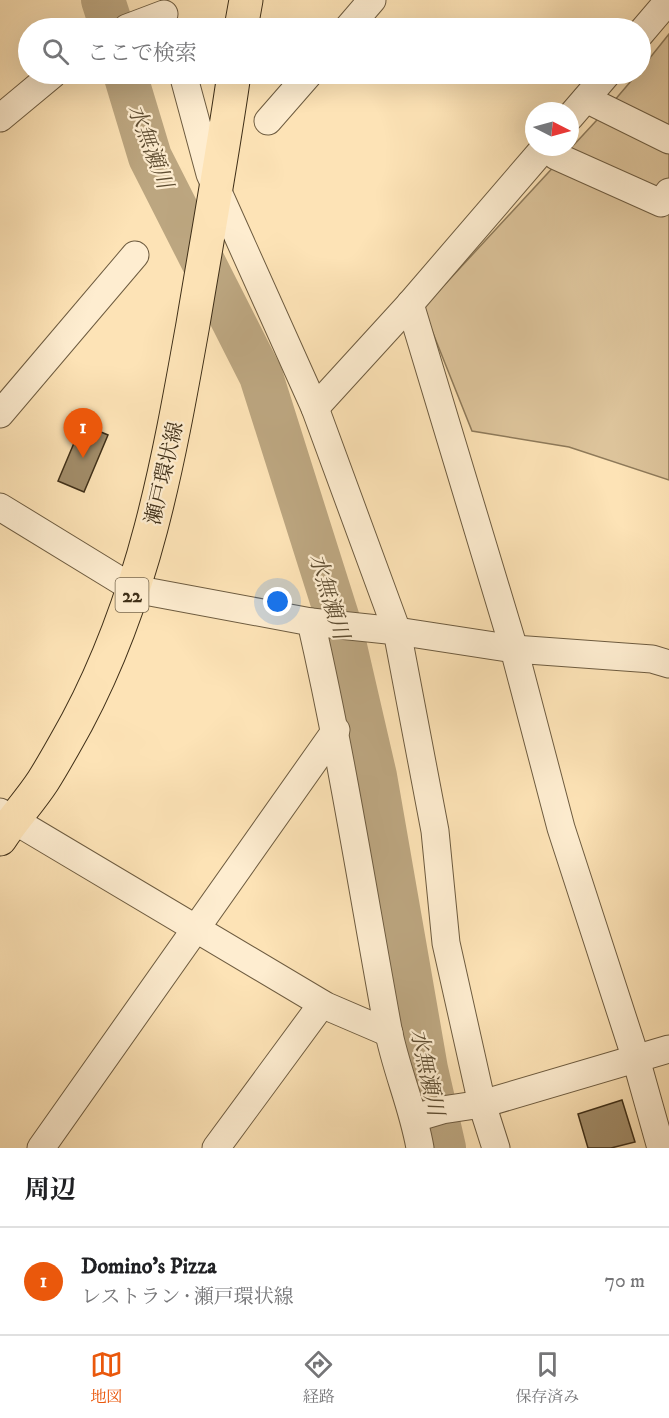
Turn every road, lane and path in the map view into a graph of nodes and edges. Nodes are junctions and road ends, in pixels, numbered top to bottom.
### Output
1 (246, 0) edge
2 (372, 0) edge
3 (669, 0) edge
4 (243, 18) edge
5 (357, 18) edge
6 (651, 21) edge
7 (41, 84) edge
8 (186, 84) edge
9 (233, 84) edge
10 (300, 84) edge
11 (598, 84) edge
12 (579, 107) edge
13 (579, 108) edge
14 (0, 118) edge
15 (268, 121) dead end
16 (669, 140) edge
17 (538, 156) edge
18 (556, 156) edge
19 (217, 192) junction
20 (669, 192) edge
21 (135, 255) dead end
22 (410, 304) junction
23 (315, 408) junction
24 (0, 414) edge
25 (0, 507) edge
26 (134, 589) junction
27 (311, 622) junction
28 (397, 631) junction
29 (514, 649) junction
30 (669, 664) edge
31 (336, 729) junction
32 (4, 824) edge
33 (198, 928) junction
34 (322, 1004) junction
35 (389, 1033) junction
36 (669, 1049) edge
37 (636, 1059) junction
38 (482, 1104) junction
39 (415, 1118) junction
40 (41, 1148) edge
41 (216, 1148) edge
42 (420, 1148) edge
43 (496, 1148) edge
44 (661, 1148) edge

1 - 4 main road
2 - 5 street
3 - 6 street
7 - 14 street
8 - 19 street
9 - 19 main road, 瀬戸環状線 / 22
10 - 15 street
11 - 12 street
13 - 16 street
17 - 22 street
18 - 20 street
19 - 23 street
19 - 26 main road, 瀬戸環状線 / 22
21 - 24 street
22 - 23 street
22 - 29 street
23 - 28 street
25 - 26 street
26 - 27 street
26 - 32 main road, 瀬戸環状線 / 22
27 - 28 street
27 - 31 street
28 - 29 street
28 - 38 street
29 - 30 street
29 - 37 street
31 - 33 street
31 - 35 street
32 - 33 street
33 - 34 street
33 - 40 street
34 - 35 street
34 - 41 street
35 - 39 street
36 - 37 street
37 - 38 street
37 - 44 street
38 - 39 street
38 - 43 street
39 - 42 street

